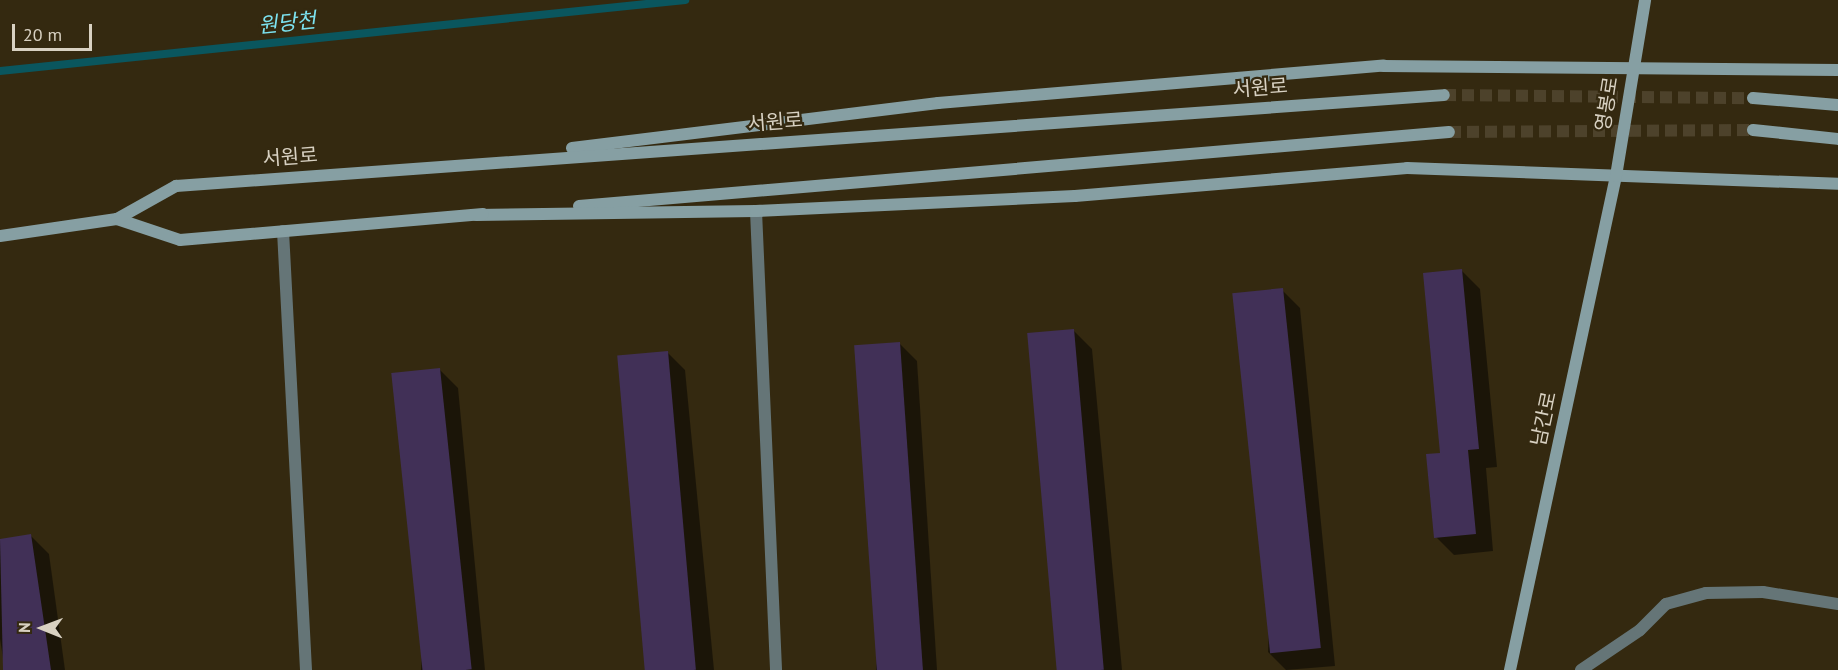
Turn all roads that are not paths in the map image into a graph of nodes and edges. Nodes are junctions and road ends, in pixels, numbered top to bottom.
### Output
1 (1645, 0) edge
2 (1633, 68) junction
3 (1838, 70) edge
4 (1444, 95) tunnel mouth
5 (1753, 98) tunnel mouth
6 (1838, 105) edge
7 (1753, 130) tunnel mouth
8 (1449, 132) tunnel mouth
9 (1838, 139) edge
10 (489, 161) junction
11 (1616, 176) junction
12 (1838, 184) edge
13 (756, 211) junction
14 (476, 215) junction
15 (117, 219) junction
16 (283, 231) junction
17 (0, 236) edge
18 (1838, 604) edge
19 (306, 670) edge
20 (776, 670) edge
21 (1510, 670) edge
22 (1581, 670) edge

1 - 2 main road, 영봉로
2 - 3 main road
2 - 10 main road
2 - 11 main road, 영봉로
4 - 10 main road, 서원로
5 - 6 main road
7 - 9 main road
8 - 14 main road, 서원로
10 - 15 main road, 서원로
11 - 12 main road
11 - 13 main road
11 - 21 main road, 남간로
13 - 14 main road
13 - 20 street
14 - 16 main road, 서원로
15 - 16 main road, 서원로
15 - 17 main road, 서원로
16 - 19 street
18 - 22 street

